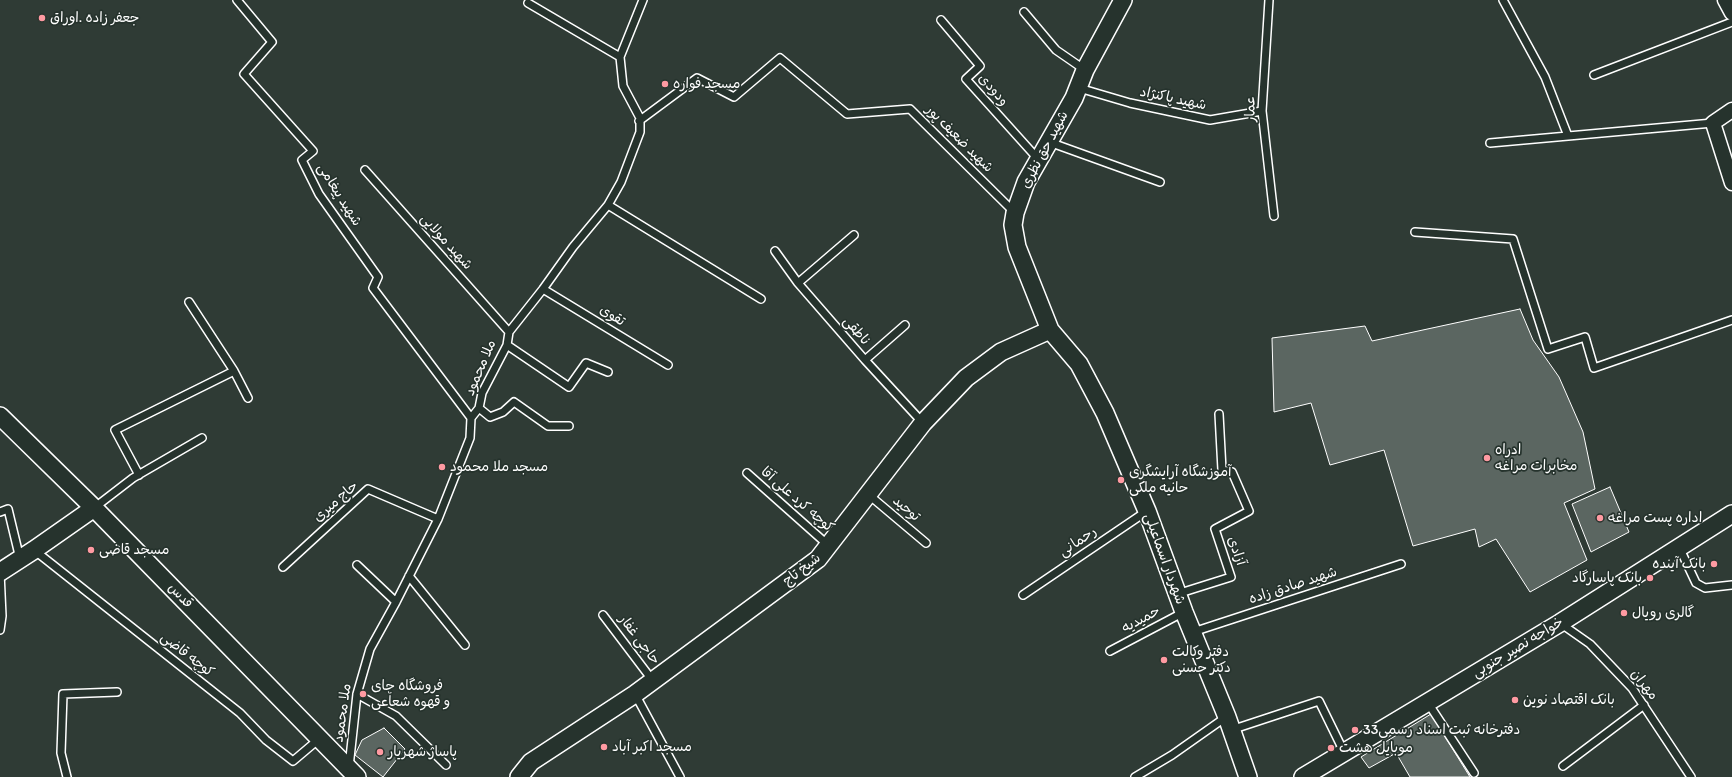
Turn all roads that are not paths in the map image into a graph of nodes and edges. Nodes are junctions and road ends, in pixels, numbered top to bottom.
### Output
1 (237, 0) edge
2 (643, 0) edge
3 (1123, 0) edge
4 (1269, 0) edge
5 (1503, 0) edge
6 (1725, 0) edge
7 (528, 3) dead end
8 (1024, 12) dead end
9 (1732, 13) edge
10 (941, 20) dead end
11 (1732, 22) edge
12 (620, 57) junction
13 (1085, 70) junction
14 (1594, 75) dead end
15 (1079, 88) junction
16 (1732, 110) edge
17 (1262, 111) junction
18 (640, 121) junction
19 (1713, 123) junction
20 (1568, 136) junction
21 (1049, 142) junction
22 (1490, 143) dead end
23 (1039, 159) junction
24 (365, 170) dead end
25 (1160, 182) dead end
26 (1732, 183) edge
27 (608, 205) junction
28 (1015, 213) junction
29 (1274, 216) dead end
30 (1416, 232) dead end
31 (854, 235) dead end
32 (775, 251) dead end
33 (798, 283) junction
34 (544, 289) junction
35 (761, 299) dead end
36 (189, 302) dead end
37 (1732, 320) edge
38 (906, 325) dead end
39 (1050, 330) junction
40 (509, 332) junction
41 (507, 345) junction
42 (865, 360) junction
43 (668, 365) dead end
44 (234, 371) junction
45 (608, 372) dead end
46 (248, 398) dead end
47 (478, 408) junction
48 (1219, 414) dead end
49 (0, 416) edge
50 (471, 418) junction
51 (923, 423) junction
52 (569, 426) dead end
53 (202, 438) dead end
54 (747, 473) dead end
55 (139, 475) junction
56 (869, 495) junction
57 (94, 508) junction
58 (1147, 510) junction
59 (0, 512) edge
60 (1732, 514) edge
61 (438, 519) junction
62 (926, 543) dead end
63 (830, 546) junction
64 (1679, 547) junction
65 (27, 555) junction
66 (1401, 564) dead end
67 (357, 565) dead end
68 (283, 567) dead end
69 (0, 572) edge
70 (409, 576) junction
71 (1732, 585) edge
72 (1177, 594) junction
73 (1023, 595) dead end
74 (396, 602) junction
75 (1184, 612) junction
76 (603, 615) dead end
77 (1560, 623) junction
78 (0, 630) edge
79 (1193, 632) junction
80 (465, 645) dead end
81 (1110, 650) dead end
82 (653, 681) junction
83 (117, 692) dead end
84 (357, 694) junction
85 (635, 694) junction
86 (1428, 703) junction
87 (1644, 705) junction
88 (1229, 723) junction
89 (320, 739) junction
90 (1344, 752) junction
91 (446, 765) dead end
92 (1563, 766) dead end
93 (353, 773) edge
94 (1474, 773) dead end
95 (67, 777) edge
96 (519, 777) edge
97 (680, 777) edge
98 (1135, 777) edge
99 (1248, 777) edge
100 (1303, 777) edge
101 (1691, 777) edge

1 - 50 lane, شهید پیغامی
2 - 12 lane
3 - 13 street, شهید حق نظری
4 - 17 lane, عمار
5 - 20 lane
6 - 9 street
7 - 12 lane
8 - 13 lane
10 - 23 lane, ودودی
11 - 14 lane
12 - 18 lane
13 - 15 street, شهید حق نظری
15 - 17 lane, شهید پاکنژاد
15 - 21 street, شهید حق نظری
16 - 19 street
17 - 29 lane, عمار
18 - 27 lane, ملا محمود
18 - 28 lane, شهید ضعیف پور
19 - 20 lane
19 - 26 street
20 - 22 lane
21 - 23 street, شهید حق نظری
21 - 25 lane
23 - 28 street, شهید حق نظری
24 - 40 lane, شهید مولایی
27 - 34 lane, ملا محمود
27 - 35 lane
28 - 39 street, شهید حق نظری
30 - 37 lane
31 - 33 lane
32 - 33 lane, ناطقی
33 - 42 lane, ناطقی
34 - 40 lane, ملا محمود
34 - 43 lane, تقوی
36 - 44 lane
38 - 42 lane
39 - 51 street, شیخ تاج
39 - 58 street, شهردار اسماعیلی
40 - 41 lane, ملا محمود
41 - 45 lane
41 - 47 lane, ملا محمود
42 - 51 lane, ناطقی
44 - 46 lane
44 - 55 lane
47 - 50 lane, ملا محمود
47 - 52 lane
48 - 72 lane, آزادی
49 - 57 street, قدس
50 - 61 lane, ملا محمود
51 - 56 street, شیخ تاج
53 - 55 lane
54 - 63 lane, کوچه کرد علی آقا
55 - 57 lane
56 - 62 lane, توحید
56 - 63 street, شیخ تاج
57 - 65 street
57 - 89 street, قدس
58 - 72 street, شهردار اسماعیلی
58 - 73 lane, رحمانی
59 - 65 lane
60 - 64 street, خواجه نصیر جنوبی
61 - 68 lane, حاج میری
61 - 70 lane, ملا محمود
63 - 82 street, شیخ تاج
64 - 71 lane
64 - 77 street, خواجه نصیر جنوبی
65 - 69 street
65 - 89 lane, کوچه قاضی
66 - 79 lane, شهید صادق زاده
67 - 74 lane
69 - 78 lane
70 - 74 lane, ملا محمود
70 - 80 lane
72 - 75 street, شهردار اسماعیلی
74 - 84 lane, ملا محمود
75 - 79 street, شهردار اسماعیلی
75 - 81 lane, حمیدیه
76 - 82 lane, حاجی غفار
77 - 86 street, خواجه نصیر جنوبی
77 - 87 lane, مهران
79 - 88 street, شهردار اسماعیلی
82 - 85 street, شیخ تاج
83 - 95 lane
84 - 91 lane
84 - 93 lane, ملا محمود
85 - 96 street, شیخ تاج
85 - 97 lane
86 - 90 street, خواجه نصیر جنوبی
86 - 94 lane
87 - 92 lane
87 - 101 lane, مهران
88 - 90 lane
88 - 98 lane
88 - 99 street, شهردار اسماعیلی
89 - 93 street, قدس
90 - 100 street, خواجه نصیر جنوبی

